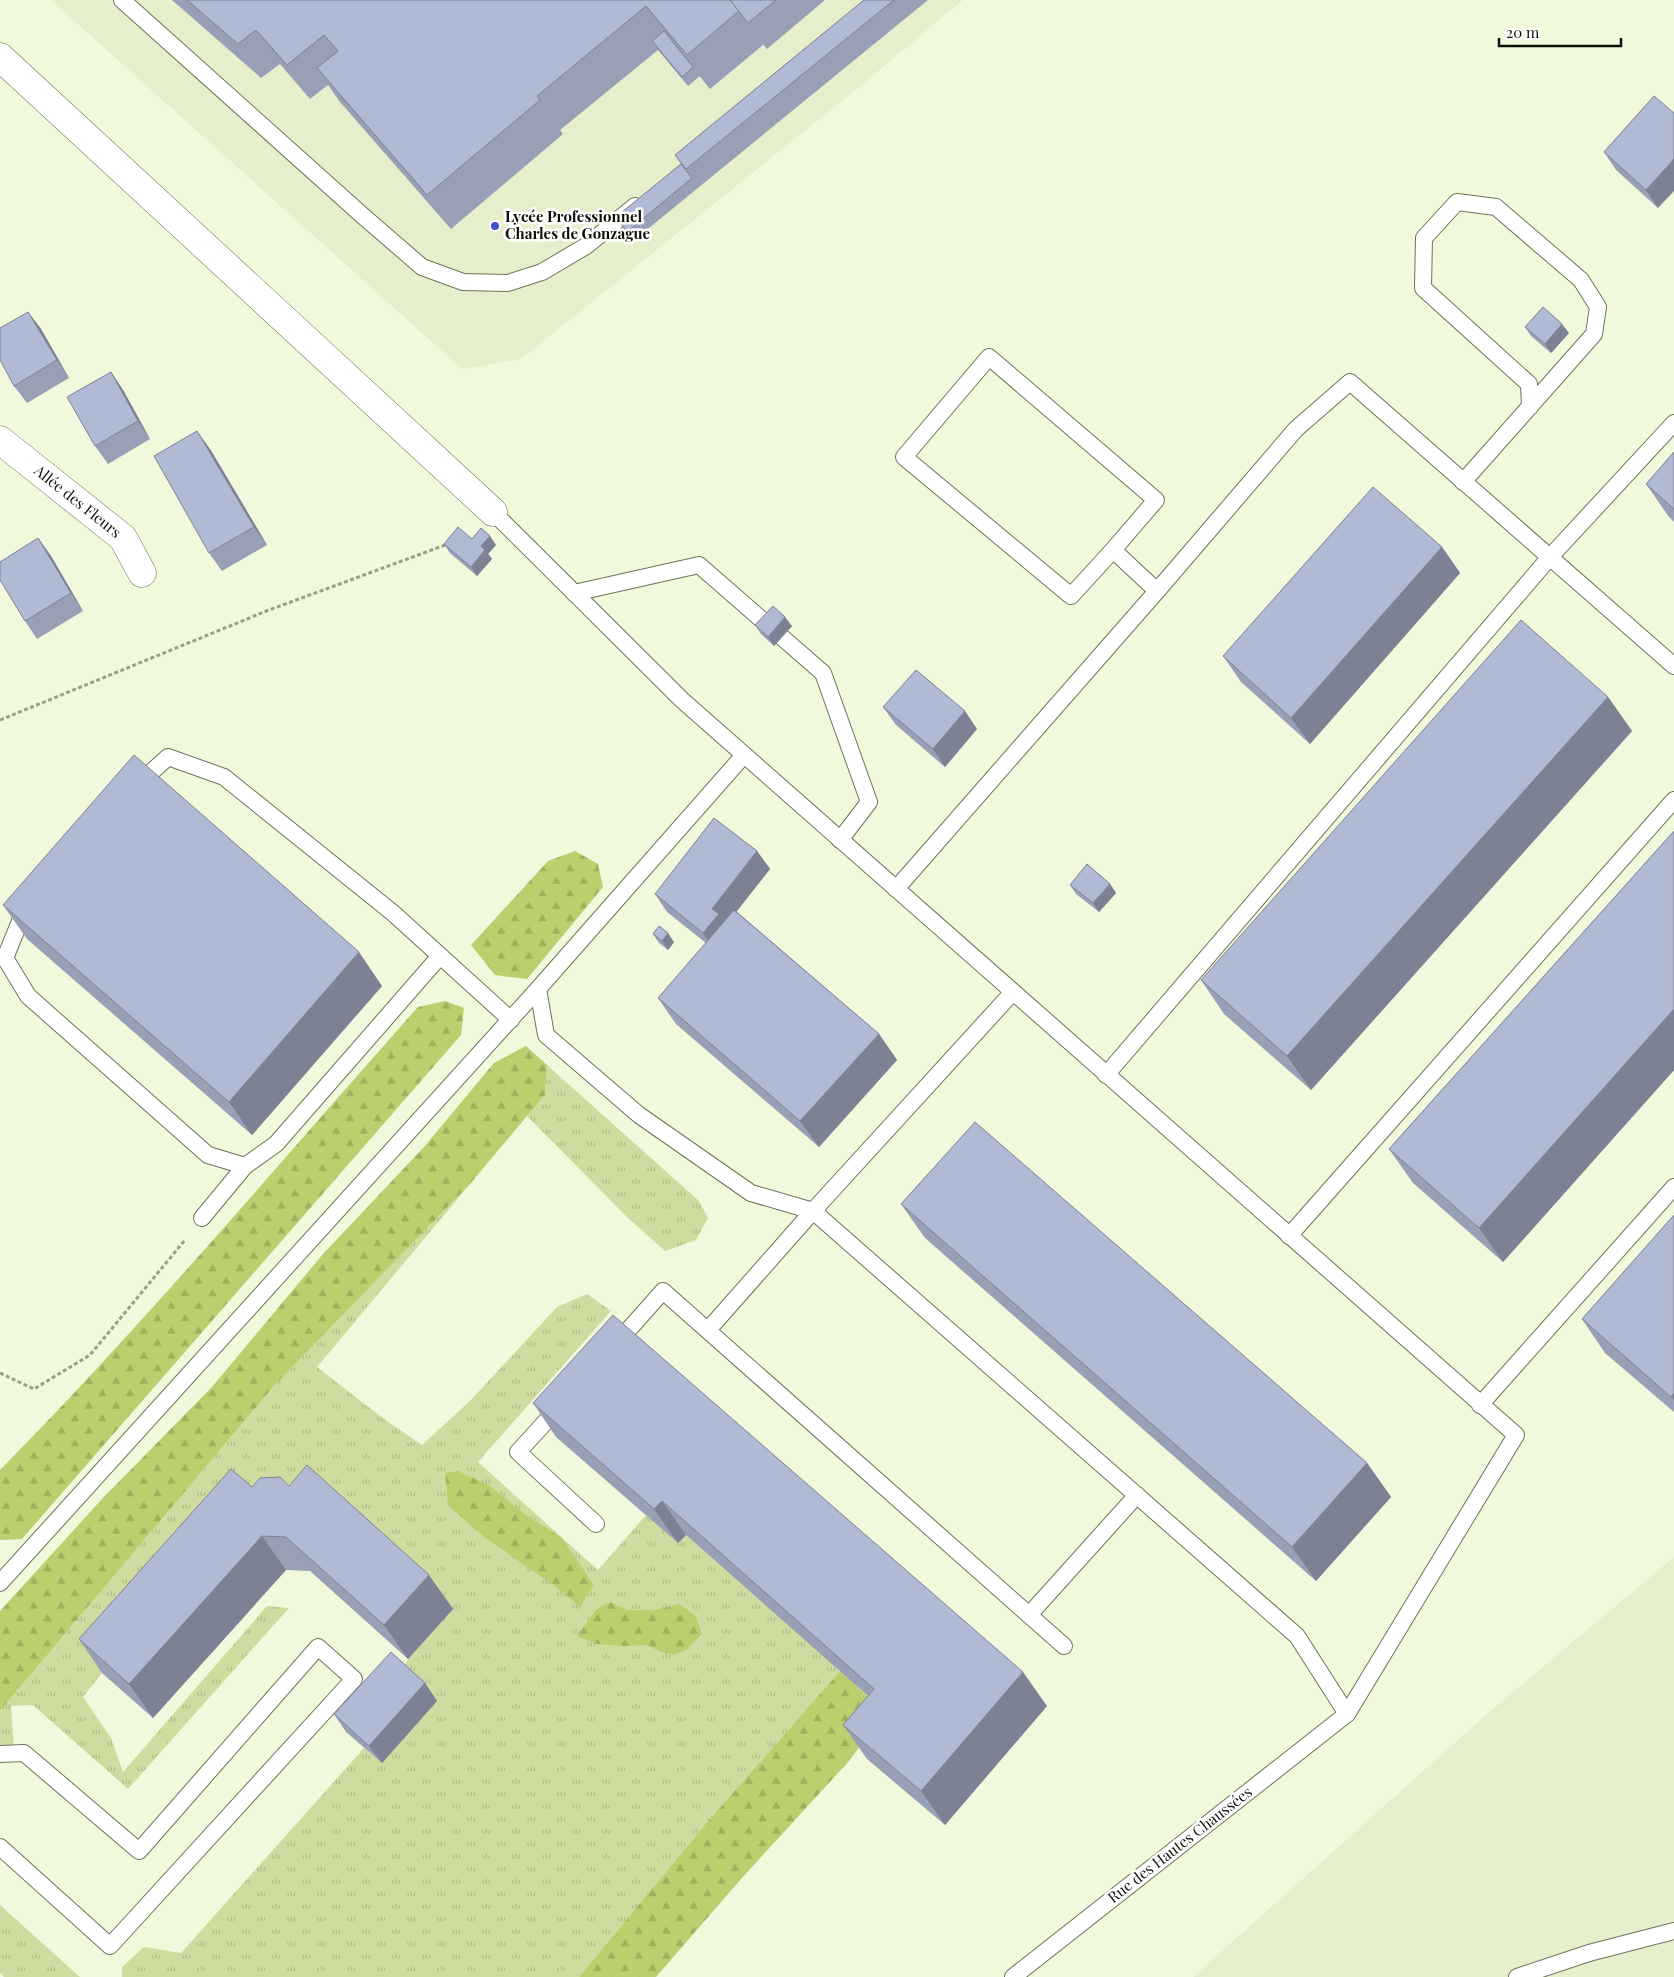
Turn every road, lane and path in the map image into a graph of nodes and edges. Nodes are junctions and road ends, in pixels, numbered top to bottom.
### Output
1 (122, 0) edge
2 (0, 57) edge
3 (648, 196) edge
4 (1530, 407) junction
5 (1674, 423) edge
6 (0, 440) edge
7 (1463, 482) junction
8 (493, 512) joint
9 (451, 544) edge
10 (1113, 550) junction
11 (1550, 557) junction
12 (142, 573) dead end
13 (1157, 591) junction
14 (574, 594) junction
15 (1674, 666) edge
16 (0, 720) edge
17 (744, 755) junction
18 (126, 795) edge
19 (1674, 800) edge
20 (840, 840) junction
21 (896, 889) junction
22 (42, 891) edge
23 (440, 956) junction
24 (538, 989) junction
25 (1013, 992) junction
26 (511, 1020) junction
27 (1106, 1075) junction
28 (245, 1166) junction
29 (1674, 1187) edge
30 (813, 1211) junction
31 (202, 1218) joint
32 (1289, 1236) junction
33 (708, 1330) junction
34 (604, 1357) edge
35 (0, 1373) edge
36 (571, 1394) edge
37 (1480, 1404) junction
38 (1136, 1495) junction
39 (596, 1524) dead end
40 (0, 1583) edge
41 (1029, 1615) junction
42 (1064, 1646) dead end
43 (1347, 1714) junction
44 (0, 1754) edge
45 (0, 1847) edge
46 (1674, 1931) edge
47 (1013, 1977) edge
48 (1517, 1977) edge

1 - 3 lane
2 - 8 street
4 - 4 lane
4 - 7 lane
5 - 11 lane
6 - 12 street, Allée des Fleurs
7 - 11 lane
7 - 13 lane
8 - 14 lane
9 - 16 path
10 - 10 lane
10 - 13 lane
11 - 15 lane
11 - 27 lane
13 - 21 lane
14 - 17 lane
14 - 20 lane
17 - 20 lane
17 - 24 lane
18 - 23 lane
19 - 32 lane
20 - 21 lane
21 - 25 lane
22 - 28 lane
23 - 26 lane
23 - 28 lane
24 - 26 lane
24 - 30 lane
25 - 27 lane
25 - 30 lane
26 - 40 lane
27 - 32 lane
28 - 31 lane
29 - 37 lane
30 - 33 lane
30 - 38 lane
31 - 35 path
32 - 37 lane
33 - 34 lane
33 - 41 lane
36 - 39 lane
37 - 43 lane
38 - 41 lane
38 - 43 lane
41 - 42 lane
43 - 47 lane, Rue des Hautes Chaussées
44 - 45 lane
46 - 48 lane

